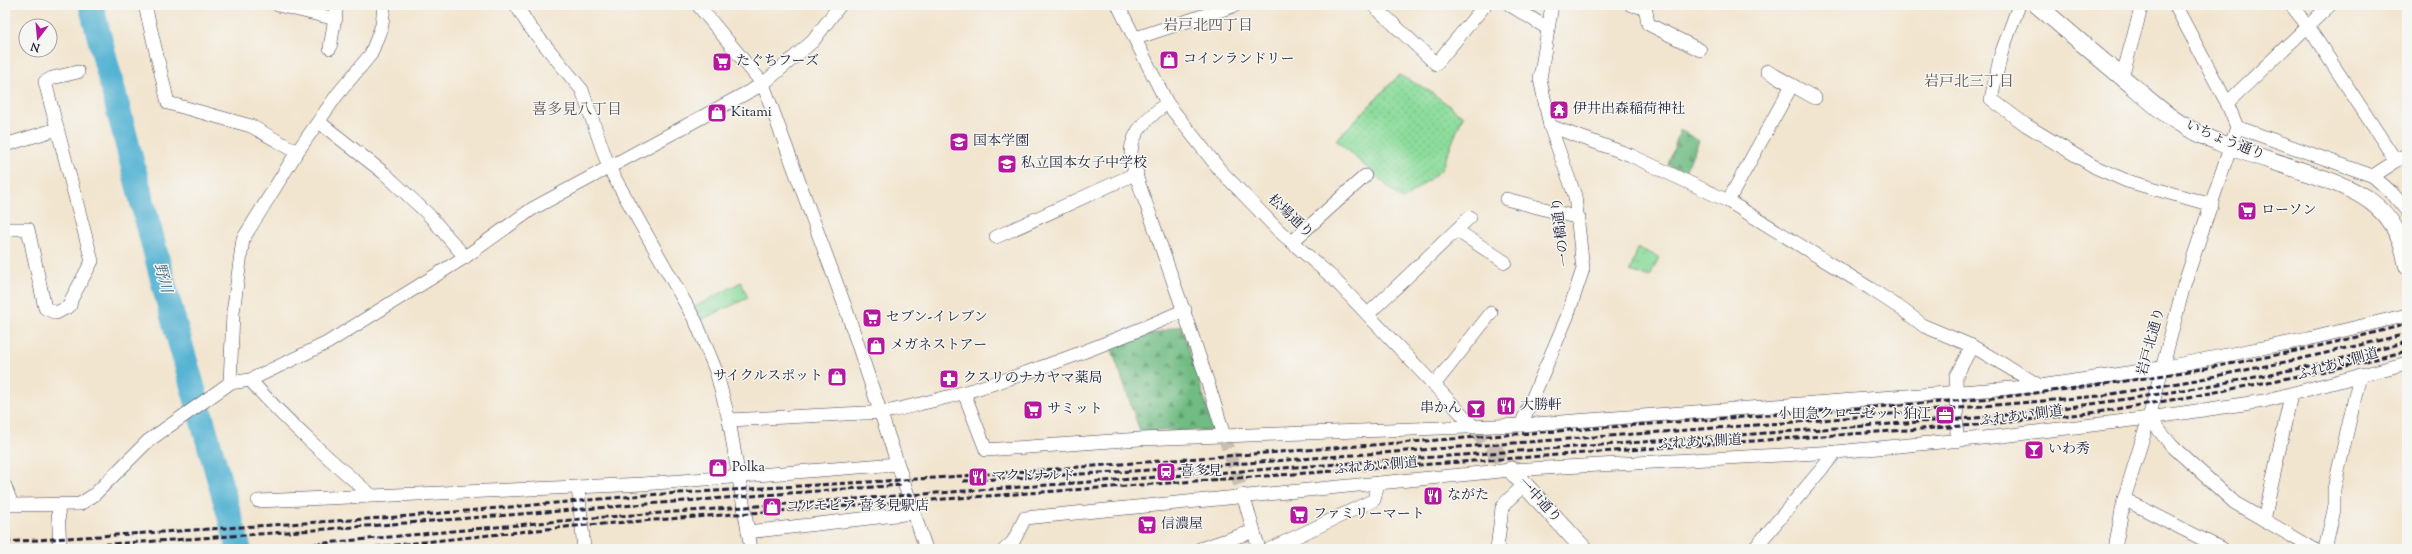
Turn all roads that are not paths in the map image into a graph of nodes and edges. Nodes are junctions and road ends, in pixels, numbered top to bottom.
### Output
1 (145, 5) edge
2 (278, 5) edge
3 (337, 5) edge
4 (384, 5) edge
5 (516, 5) edge
6 (698, 5) edge
7 (840, 5) edge
8 (1118, 5) edge
9 (1236, 5) edge
10 (1373, 5) edge
11 (1485, 5) edge
12 (1510, 5) edge
13 (1552, 5) edge
14 (1631, 5) edge
15 (2019, 5) edge
16 (2037, 5) edge
17 (2142, 5) edge
18 (2175, 5) edge
19 (2292, 5) edge
20 (2330, 5) edge
21 (1645, 7) edge
22 (336, 19) junction
23 (2307, 25) junction
24 (1547, 28) junction
25 (1136, 38) junction
26 (330, 48) dead end
27 (1700, 50) dead end
28 (1767, 71) dead end
29 (78, 72) dead end
30 (2122, 78) junction
31 (763, 84) junction
32 (1792, 85) junction
33 (1815, 98) dead end
34 (1167, 103) junction
35 (2227, 103) junction
36 (319, 122) junction
37 (1550, 126) junction
38 (2237, 128) junction
39 (57, 129) junction
40 (5, 145) edge
41 (2232, 147) junction
42 (297, 152) junction
43 (2407, 154) edge
44 (2396, 161) junction
45 (609, 168) junction
46 (1137, 173) junction
47 (1365, 176) dead end
48 (2373, 176) junction
49 (1506, 199) dead end
50 (1728, 201) junction
51 (2212, 206) junction
52 (2407, 211) edge
53 (1470, 217) dead end
54 (1579, 218) junction
55 (5, 228) edge
56 (1456, 230) junction
57 (996, 237) dead end
58 (1292, 242) junction
59 (465, 257) junction
60 (1505, 262) dead end
61 (2407, 265) edge
62 (1185, 310) junction
63 (1491, 313) dead end
64 (1368, 314) junction
65 (2407, 315) edge
66 (1972, 346) junction
67 (2407, 362) edge
68 (2161, 368) junction
69 (2360, 375) junction
70 (250, 380) junction
71 (227, 384) junction
72 (1434, 385) junction
73 (2040, 386) junction
74 (1955, 392) junction
75 (964, 393) junction
76 (2291, 395) junction
77 (879, 414) junction
78 (2150, 418) junction
79 (729, 420) junction
80 (1521, 425) junction
81 (1474, 427) junction
82 (1224, 436) junction
83 (1957, 441) junction
84 (1836, 452) junction
85 (897, 464) junction
86 (1511, 470) junction
87 (739, 476) junction
88 (1378, 483) junction
89 (1524, 485) junction
90 (5, 486) edge
91 (578, 487) junction
92 (372, 495) junction
93 (1243, 495) junction
94 (2124, 499) junction
95 (258, 501) dead end
96 (58, 506) junction
97 (913, 513) junction
98 (2264, 520) junction
99 (1254, 531) junction
100 (748, 532) junction
101 (60, 549) edge
102 (584, 549) edge
103 (751, 549) edge
104 (926, 549) edge
105 (1006, 549) edge
106 (1200, 549) edge
107 (1259, 549) edge
108 (1270, 549) edge
109 (1497, 549) edge
110 (1584, 549) edge
111 (1754, 549) edge
112 (2115, 549) edge
113 (2222, 549) edge
114 (2314, 549) edge
115 (2325, 549) edge

1 - 42 street
2 - 22 street
3 - 22 street
4 - 36 street
5 - 45 street
6 - 31 street
7 - 31 street
8 - 25 street, 松場通り
9 - 25 street
10 - 11 street
12 - 24 street
13 - 24 street, 一の橋通り
14 - 21 street
15 - 51 street
16 - 30 street, いちょう通り
17 - 30 street
18 - 35 street
19 - 23 street
20 - 23 street
21 - 27 street
22 - 26 street
23 - 35 street
23 - 44 street
24 - 37 street, 一の橋通り
25 - 34 street, 松場通り
28 - 32 street
29 - 39 street
30 - 41 street, いちょう通り
31 - 45 street
31 - 77 street
32 - 33 street
32 - 50 street
34 - 46 street
34 - 58 street, 松場通り
35 - 38 street
36 - 42 street
36 - 59 street
37 - 50 street
37 - 54 street, 一の橋通り
38 - 41 street, 岩戸北通り
38 - 48 street
39 - 40 street
39 - 55 street
41 - 51 street, 岩戸北通り
41 - 61 street, いちょう通り
42 - 71 street
43 - 44 street
44 - 48 street
45 - 59 street
45 - 79 street
46 - 57 street
46 - 62 street
47 - 58 street
48 - 52 street
49 - 54 street
50 - 66 street
51 - 68 street, 岩戸北通り
53 - 56 street
54 - 80 street, 一の橋通り
56 - 60 street
56 - 64 street
58 - 64 street, 松場通り
59 - 70 street
62 - 75 street
62 - 82 street
63 - 72 street
64 - 72 street, 松場通り
65 - 68 street, ふれあい側道
66 - 73 street
66 - 74 street
67 - 69 street, ふれあい側道
68 - 73 street, ふれあい側道
68 - 78 street, 岩戸北通り
69 - 76 street, ふれあい側道
69 - 115 street
70 - 71 street
70 - 92 street
71 - 96 street
72 - 81 street, 松場通り
73 - 74 street, ふれあい側道
74 - 80 street, ふれあい側道
74 - 83 street
75 - 77 street
75 - 82 street, ふれあい側道
76 - 78 street, ふれあい側道
76 - 98 street
77 - 79 street
77 - 85 street
78 - 83 street, ふれあい側道
78 - 94 street, 岩戸北通り
78 - 98 street
79 - 87 street
80 - 81 street, ふれあい側道
81 - 82 street, ふれあい側道
83 - 84 street, ふれあい側道
84 - 86 street, ふれあい側道
84 - 111 street
85 - 87 street
85 - 97 street
86 - 88 street, ふれあい側道
86 - 89 street, 一中通り
87 - 91 street
87 - 100 street
88 - 93 street, ふれあい側道
88 - 108 street
89 - 109 street
89 - 110 street, 一中通り
90 - 96 street
91 - 92 street
91 - 102 street
92 - 95 street
93 - 99 street
93 - 105 street, ふれあい側道
94 - 112 street, 岩戸北通り
94 - 113 street
96 - 101 street
97 - 100 street
97 - 104 street
98 - 114 street
99 - 106 street
99 - 107 street
100 - 103 street

